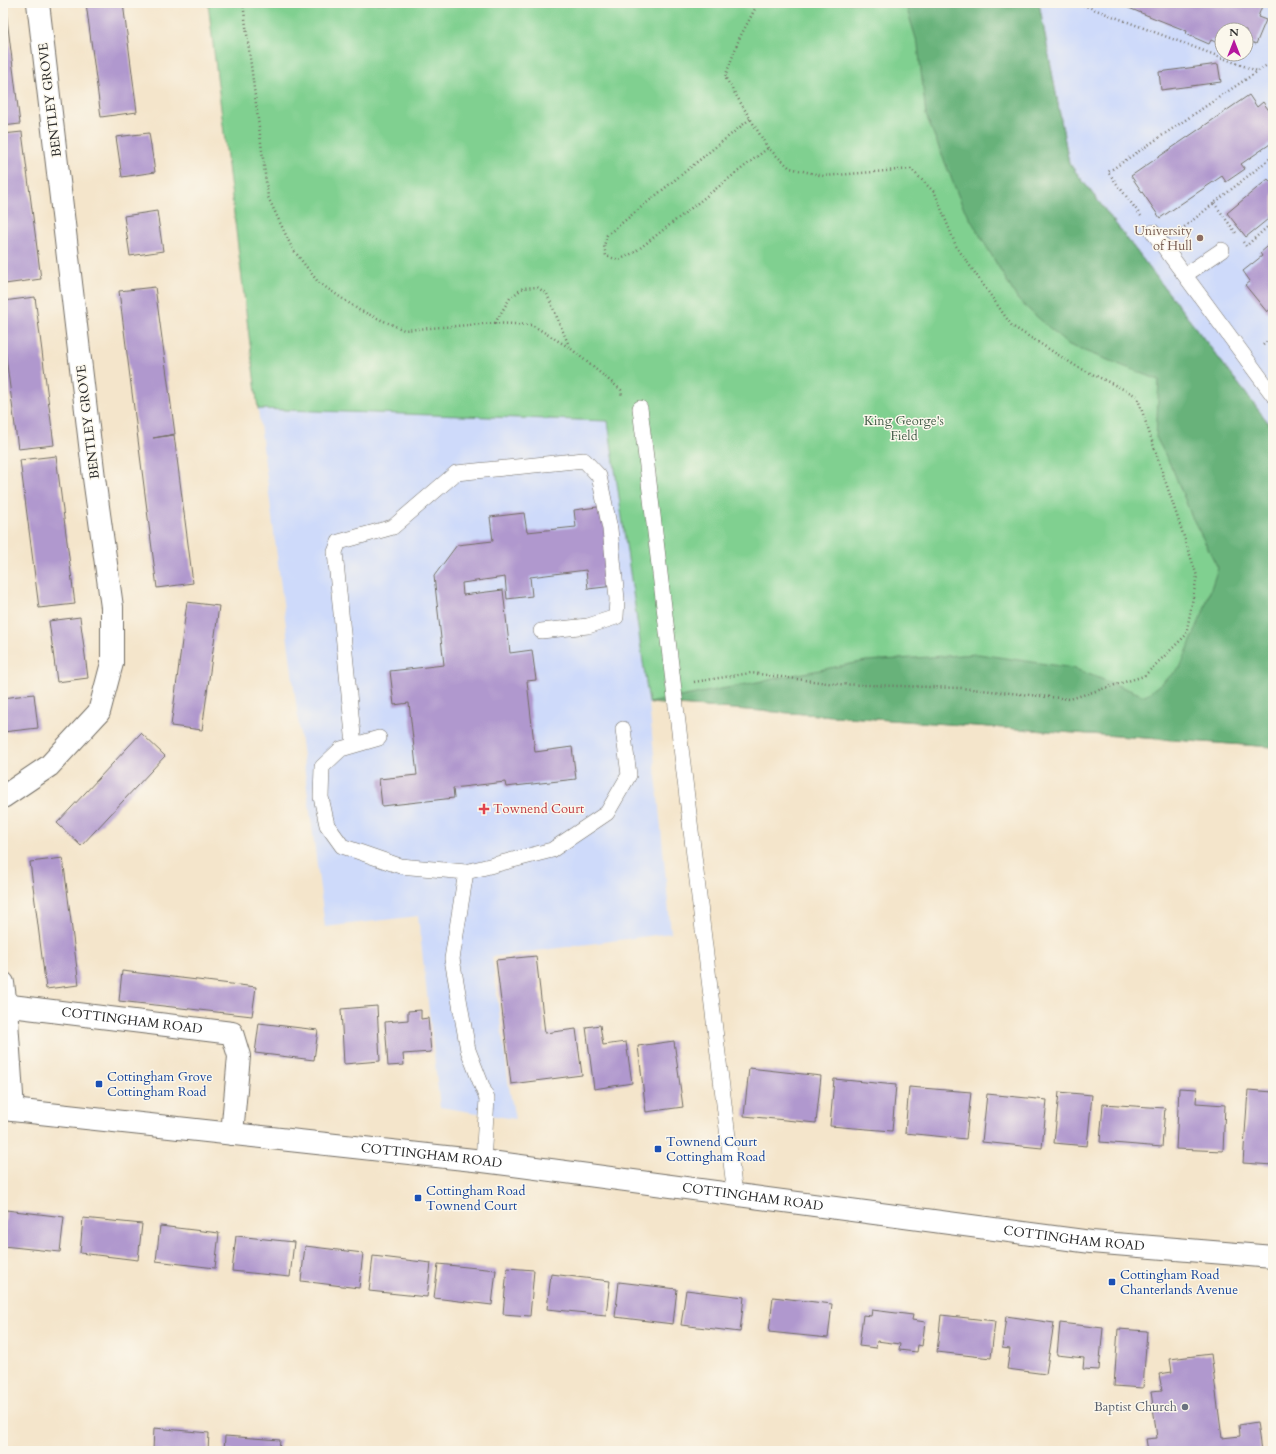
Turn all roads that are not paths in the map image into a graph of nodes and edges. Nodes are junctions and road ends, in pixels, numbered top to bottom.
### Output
1 (38, 3) edge
2 (1153, 232) road end
3 (1222, 250) dead end
4 (1185, 275) junction
5 (1273, 395) edge
6 (640, 408) road end
7 (541, 631) dead end
8 (623, 729) dead end
9 (379, 738) dead end
10 (354, 745) junction
11 (3, 797) edge
12 (466, 872) junction
13 (3, 983) edge
14 (5, 1006) edge
15 (8, 1109) edge
16 (232, 1134) junction
17 (483, 1161) junction
18 (735, 1195) junction
19 (1273, 1258) edge

1 - 11 street, BENTLEY GROVE
2 - 4 lane
3 - 4 lane
4 - 5 lane
6 - 18 lane
7 - 10 lane
8 - 12 lane
9 - 10 lane
10 - 12 lane
12 - 17 lane
13 - 14 street
14 - 15 street
14 - 16 street, COTTINGHAM ROAD
15 - 16 street, COTTINGHAM ROAD
16 - 17 street, COTTINGHAM ROAD
17 - 18 street, COTTINGHAM ROAD
18 - 19 street, COTTINGHAM ROAD

